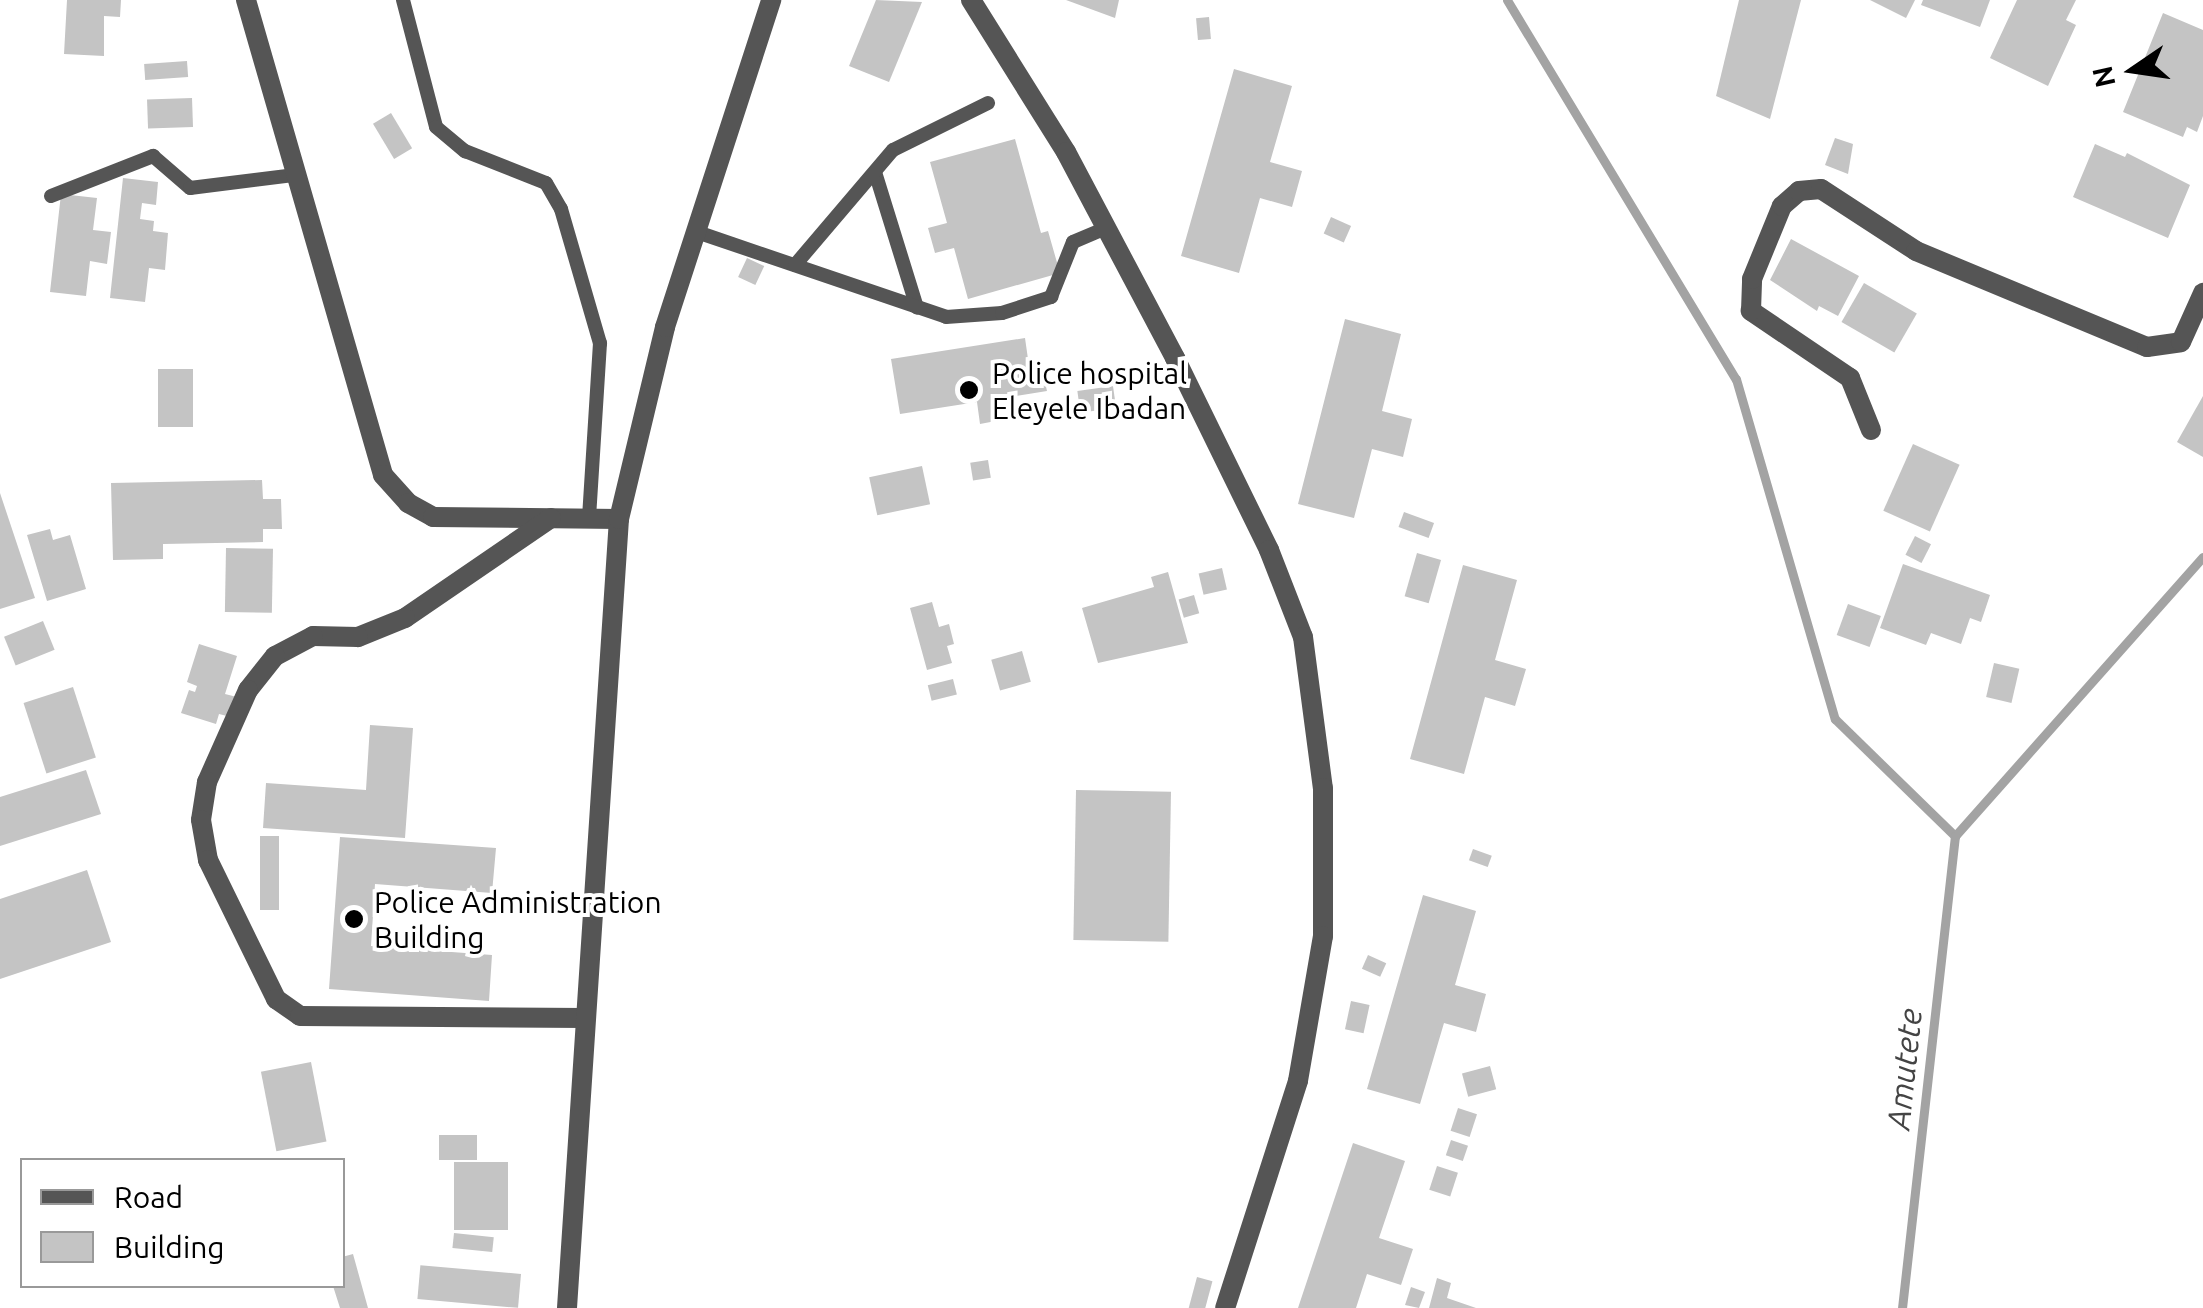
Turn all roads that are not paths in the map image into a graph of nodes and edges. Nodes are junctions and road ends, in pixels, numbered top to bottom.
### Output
1 (246, 0) edge
2 (403, 0) edge
3 (772, 0) edge
4 (971, 0) edge
5 (988, 103) dead end
6 (875, 172) junction
7 (295, 176) junction
8 (51, 196) dead end
9 (1102, 229) junction
10 (694, 231) junction
11 (795, 266) junction
12 (2203, 293) edge
13 (917, 308) junction
14 (1870, 430) dead end
15 (552, 518) junction
16 (589, 519) junction
17 (619, 519) junction
18 (585, 1018) junction
19 (567, 1308) edge
20 (1225, 1308) edge

1 - 7 street
2 - 16 lane
3 - 10 street
4 - 9 street
5 - 6 lane
6 - 11 lane
6 - 13 lane
7 - 8 lane
7 - 15 street
9 - 13 lane
9 - 20 street
10 - 11 lane
10 - 17 street
11 - 13 lane
12 - 14 street
15 - 16 street
15 - 18 street
16 - 17 street
17 - 18 street
18 - 19 street

